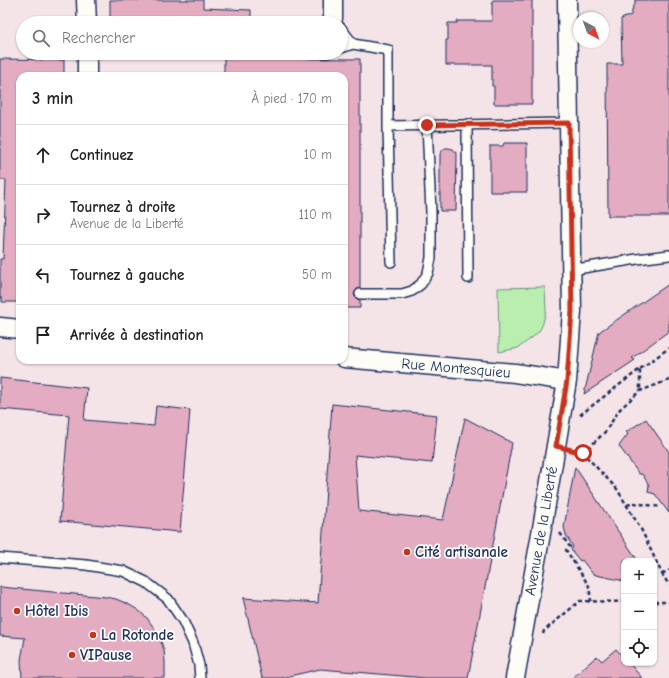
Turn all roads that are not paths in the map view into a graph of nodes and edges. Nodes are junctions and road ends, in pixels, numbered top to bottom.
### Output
1 (86, 0) edge
2 (333, 0) edge
3 (567, 0) edge
4 (86, 16) edge
5 (336, 16) edge
6 (348, 37) edge
7 (353, 44) junction
8 (348, 46) edge
9 (87, 60) edge
10 (87, 72) edge
11 (569, 123) junction
12 (468, 124) junction
13 (427, 125) junction
14 (388, 126) junction
15 (669, 254) edge
16 (391, 262) dead end
17 (571, 270) junction
18 (468, 278) dead end
19 (360, 294) dead end
20 (0, 327) edge
21 (16, 329) edge
22 (348, 358) edge
23 (567, 381) junction
24 (0, 558) edge
25 (200, 678) edge
26 (515, 678) edge

1 - 4 street
2 - 5 street
3 - 11 street, Avenue de la Liberté
6 - 7 lane
7 - 8 lane
7 - 14 lane
9 - 10 street
11 - 12 lane
11 - 17 street, Avenue de la Liberté
12 - 13 lane
12 - 18 lane
13 - 14 lane
13 - 19 lane
14 - 16 lane
15 - 17 lane
17 - 23 street, Avenue de la Liberté
20 - 21 street
22 - 23 street, Rue Montesquieu
23 - 26 street, Avenue de la Liberté
24 - 25 lane

